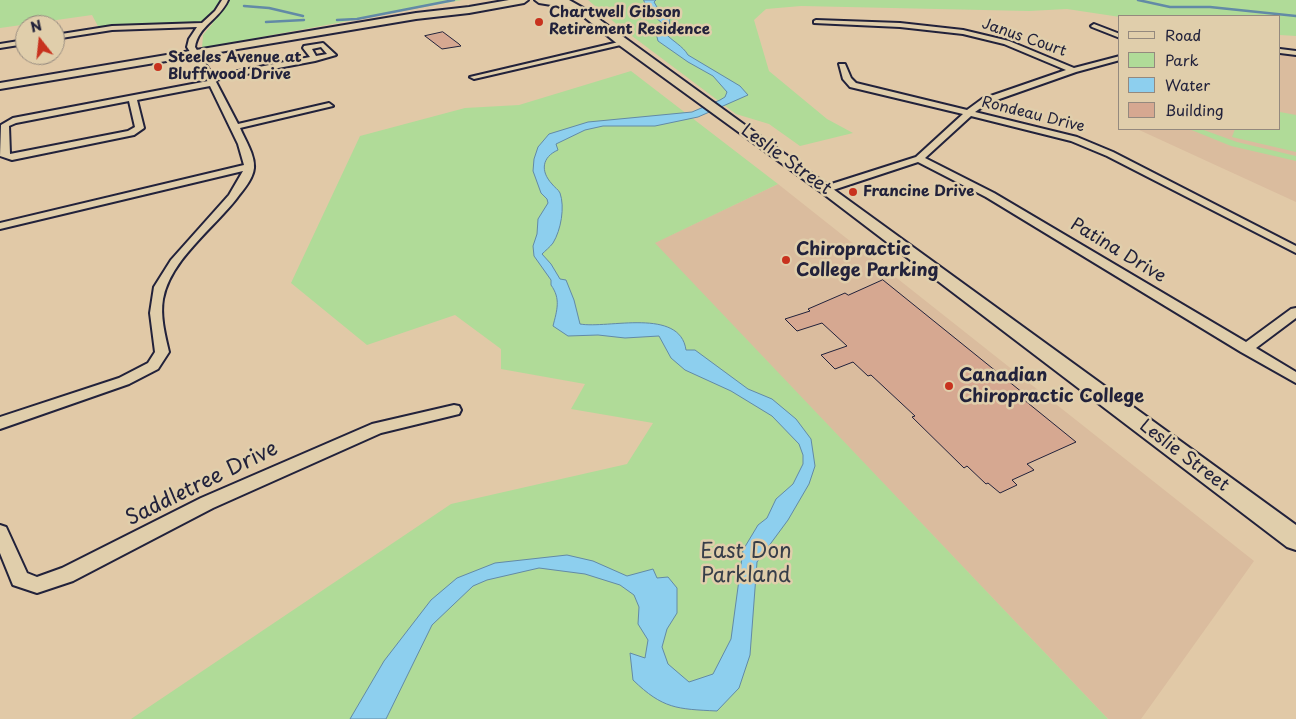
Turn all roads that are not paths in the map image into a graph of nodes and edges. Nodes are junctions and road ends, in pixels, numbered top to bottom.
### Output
1 (225, 0) edge
2 (487, 0) edge
3 (524, 0) edge
4 (539, 0) edge
5 (563, 0) edge
6 (574, 3) edge
7 (416, 16) junction
8 (816, 22) dead end
9 (202, 25) junction
10 (1094, 26) dead end
11 (1118, 35) edge
12 (65, 37) edge
13 (623, 43) junction
14 (15, 44) edge
15 (0, 46) edge
16 (1281, 52) edge
17 (1296, 53) edge
18 (196, 54) junction
19 (315, 59) dead end
20 (1118, 59) edge
21 (144, 64) junction
22 (842, 66) dead end
23 (1073, 70) junction
24 (474, 77) dead end
25 (210, 81) junction
26 (0, 86) edge
27 (0, 92) edge
28 (132, 98) junction
29 (329, 106) dead end
30 (968, 114) junction
31 (235, 127) junction
32 (919, 159) junction
33 (249, 168) junction
34 (826, 189) junction
35 (0, 226) edge
36 (1296, 250) edge
37 (1296, 312) edge
38 (1246, 349) junction
39 (1296, 378) edge
40 (454, 410) dead end
41 (0, 423) edge
42 (0, 532) edge
43 (1296, 539) edge

1 - 9 street
2 - 7 main road
3 - 7 main road
4 - 6 main road
5 - 6 main road, Leslie Street
6 - 13 main road, Leslie Street
7 - 18 main road
8 - 23 street, Janus Court
9 - 12 street
9 - 18 street
10 - 11 street
13 - 24 street
13 - 34 main road, Leslie Street
14 - 15 street
16 - 17 street
18 - 21 main road
18 - 25 street
19 - 25 street
20 - 23 street
21 - 26 main road
21 - 27 main road
22 - 30 street, Rondeau Drive
23 - 30 street
25 - 28 street
25 - 31 street
28 - 28 street
29 - 31 street
30 - 32 street
30 - 36 street, Rondeau Drive
31 - 33 street
32 - 34 street
32 - 38 street, Patina Drive
33 - 35 street
33 - 41 street
34 - 43 main road, Leslie Street
37 - 38 street
38 - 39 street, Patina Drive
40 - 42 street, Saddletree Drive

